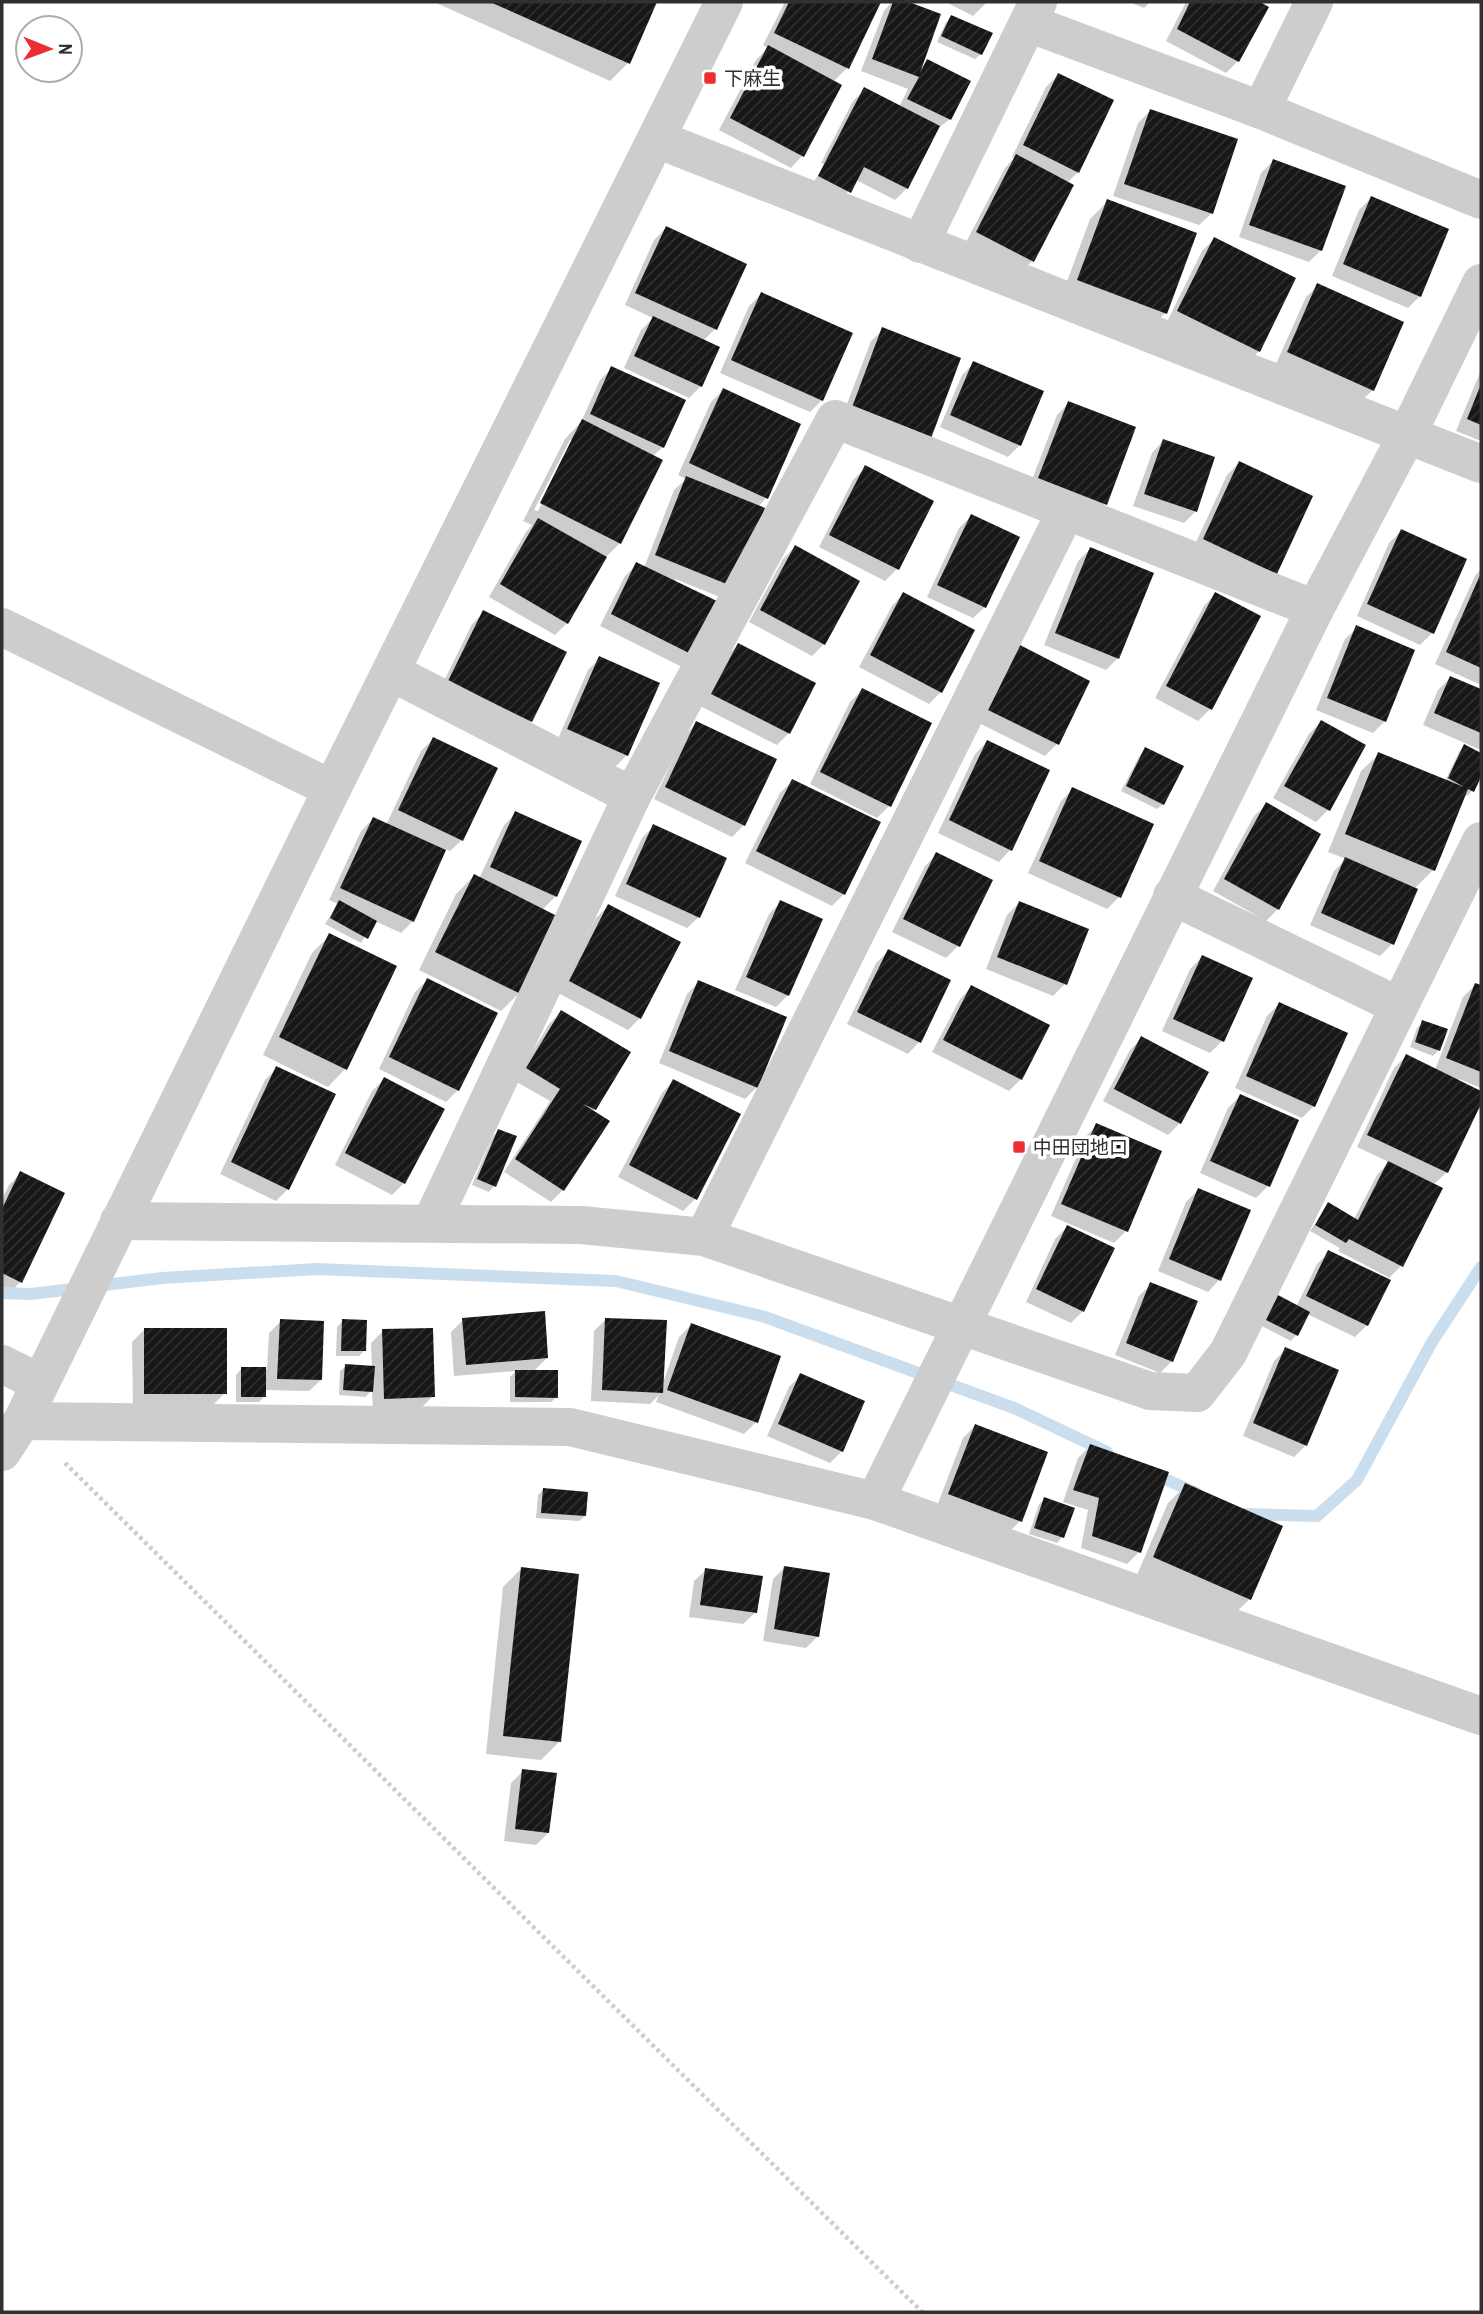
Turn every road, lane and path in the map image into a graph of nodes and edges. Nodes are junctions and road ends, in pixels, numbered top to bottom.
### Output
1 (724, 2) edge
2 (1314, 2) edge
3 (1033, 12) edge
4 (1261, 110) junction
5 (657, 139) junction
6 (1481, 200) edge
7 (920, 244) junction
8 (1481, 283) edge
9 (1407, 435) junction
10 (1481, 464) edge
11 (1066, 511) junction
12 (1315, 609) junction
13 (2, 626) edge
14 (391, 672) junction
15 (332, 789) junction
16 (632, 796) junction
17 (1481, 841) edge
18 (1172, 896) junction
19 (1399, 1006) junction
20 (119, 1221) junction
21 (431, 1223) junction
22 (705, 1237) junction
23 (961, 1325) junction
24 (2, 1364) edge
25 (40, 1383) junction
26 (12, 1437) edge
27 (875, 1501) junction
28 (1481, 1716) edge
29 (922, 2312) edge

1 - 5 street
2 - 4 street
3 - 4 street
3 - 7 street
4 - 6 street
5 - 7 street
5 - 14 street
7 - 9 street
8 - 9 street
9 - 10 street
9 - 12 street
11 - 12 street
11 - 16 street
11 - 22 street
12 - 18 street
13 - 15 street
14 - 15 street
14 - 16 street
15 - 20 street
16 - 21 street
17 - 19 street
18 - 19 street
18 - 23 street
19 - 23 street
20 - 21 street
20 - 25 street
21 - 22 street
22 - 23 street
23 - 27 street
24 - 25 street
25 - 26 street
26 - 27 street
26 - 29 path
27 - 28 street

